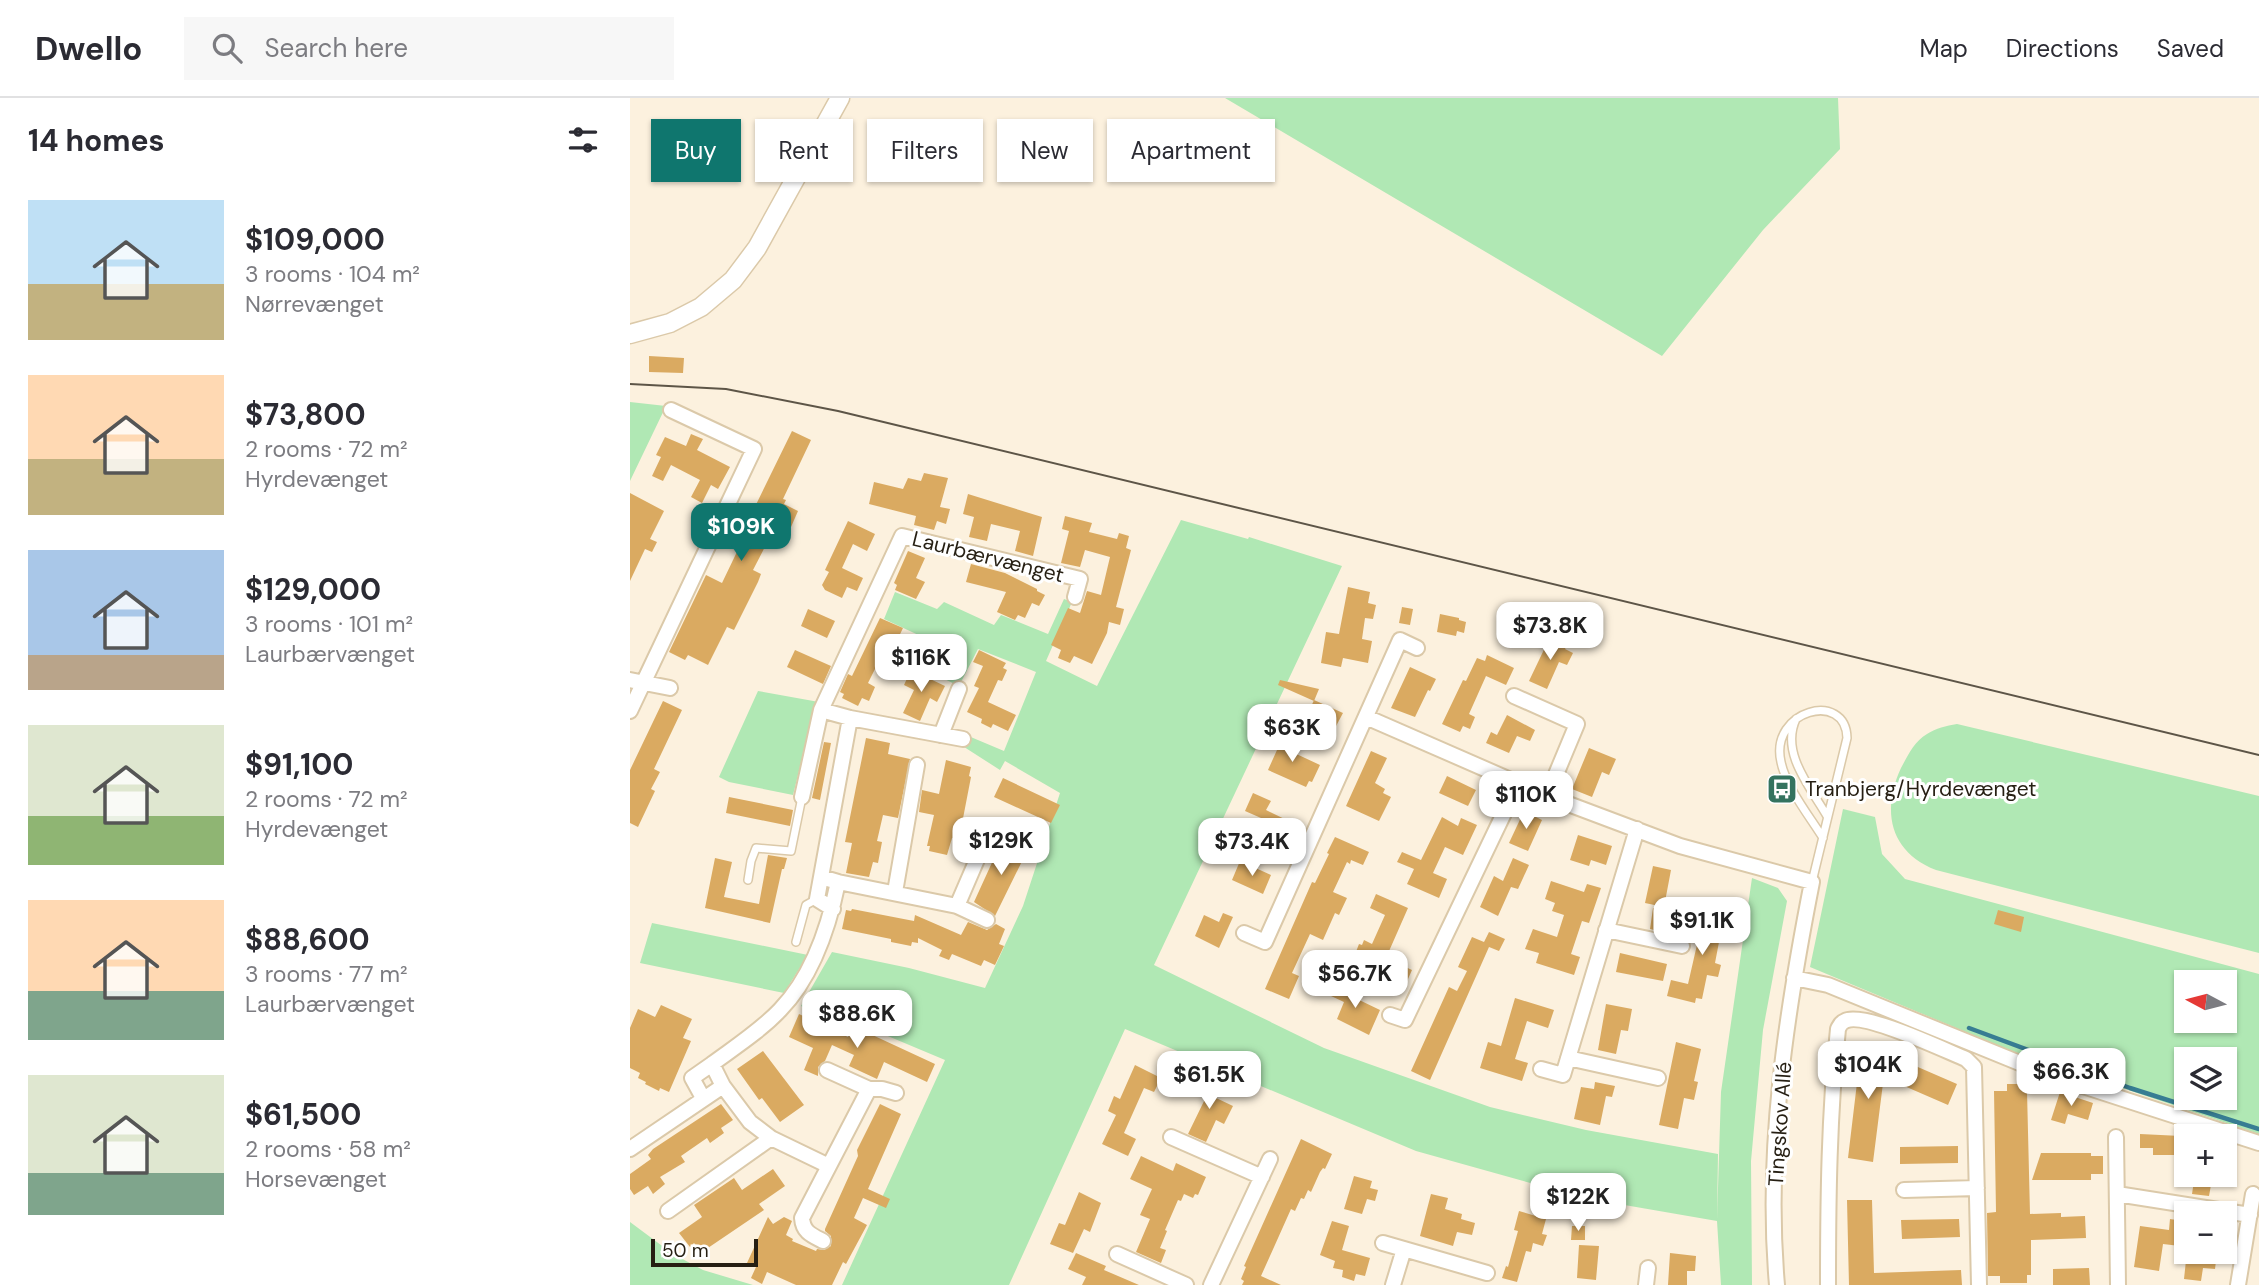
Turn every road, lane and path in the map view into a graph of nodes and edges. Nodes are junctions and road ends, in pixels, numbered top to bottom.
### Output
1 (840, 98) edge
2 (630, 334) edge
3 (671, 410) dead end
4 (1075, 597) dead end
5 (1417, 648) dead end
6 (637, 682) edge
7 (670, 688) dead end
8 (959, 689) dead end
9 (1514, 696) dead end
10 (821, 710) junction
11 (630, 711) edge
12 (1798, 716) junction
13 (1366, 717) junction
14 (850, 718) junction
15 (941, 735) junction
16 (963, 739) dead end
17 (917, 765) dead end
18 (1518, 784) junction
19 (1547, 796) junction
20 (802, 797) joint
21 (1828, 817) junction
22 (1637, 829) junction
23 (1823, 838) junction
24 (1010, 840) dead end
25 (821, 877) junction
26 (748, 880) dead end
27 (838, 882) junction
28 (1812, 882) junction
29 (895, 892) junction
30 (817, 899) junction
31 (957, 906) junction
32 (832, 909) junction
33 (987, 920) dead end
34 (1606, 930) junction
35 (1244, 933) dead end
36 (796, 942) dead end
37 (1682, 946) dead end
38 (1794, 978) junction
39 (1390, 1014) dead end
40 (1568, 1058) junction
41 (712, 1064) junction
42 (1542, 1069) dead end
43 (827, 1070) dead end
44 (1658, 1078) dead end
45 (723, 1086) junction
46 (869, 1088) junction
47 (896, 1093) dead end
48 (703, 1098) junction
49 (1171, 1137) dead end
50 (2116, 1137) dead end
51 (771, 1138) junction
52 (2259, 1143) edge
53 (630, 1150) edge
54 (1270, 1160) dead end
55 (829, 1166) junction
56 (1262, 1177) junction
57 (1977, 1188) junction
58 (1904, 1190) dead end
59 (2117, 1194) junction
60 (2253, 1194) dead end
61 (668, 1211) dead end
62 (2250, 1215) junction
63 (823, 1241) dead end
64 (1383, 1243) dead end
65 (1404, 1249) junction
66 (1116, 1254) dead end
67 (1648, 1268) dead end
68 (1488, 1273) dead end
69 (1186, 1285) edge
70 (1211, 1285) edge
71 (1393, 1285) edge
72 (1646, 1285) edge
73 (1777, 1285) edge
74 (1828, 1285) edge
75 (1979, 1285) edge
76 (2118, 1285) edge
77 (2238, 1285) edge

1 - 2 street
3 - 6 street
4 - 10 street, Laurbærvænget
5 - 13 street
6 - 7 street
6 - 11 street
8 - 15 street
9 - 19 street
10 - 14 street
10 - 20 street, Laurbærvænget
12 - 21 lane
12 - 21 lane
12 - 23 lane
13 - 18 street
13 - 35 street
14 - 15 street
14 - 25 street
15 - 16 street
17 - 29 street
18 - 19 street
18 - 39 street
19 - 22 street
20 - 26 lane, Laurbærvænget
21 - 23 lane
22 - 28 street
22 - 34 street
23 - 28 lane
24 - 31 street
25 - 27 street
25 - 30 street
27 - 29 street
27 - 32 street
28 - 38 street, Tingskov Allé
29 - 31 street
30 - 32 street
30 - 36 lane
31 - 33 street
32 - 41 street
34 - 37 street
34 - 40 street
38 - 52 street
38 - 73 street, Tingskov Allé
40 - 42 street
40 - 44 street
41 - 45 street
41 - 48 street
43 - 46 street
45 - 48 street
45 - 51 street
46 - 47 street
46 - 55 street
48 - 53 street
49 - 56 street
50 - 59 street
51 - 55 street
51 - 61 street
54 - 56 street
55 - 63 street
56 - 70 street
57 - 58 street
57 - 74 street
57 - 75 street
59 - 62 street
59 - 76 street
60 - 62 street
62 - 77 street
64 - 65 street
65 - 68 street
65 - 71 street
66 - 69 street
67 - 72 street

